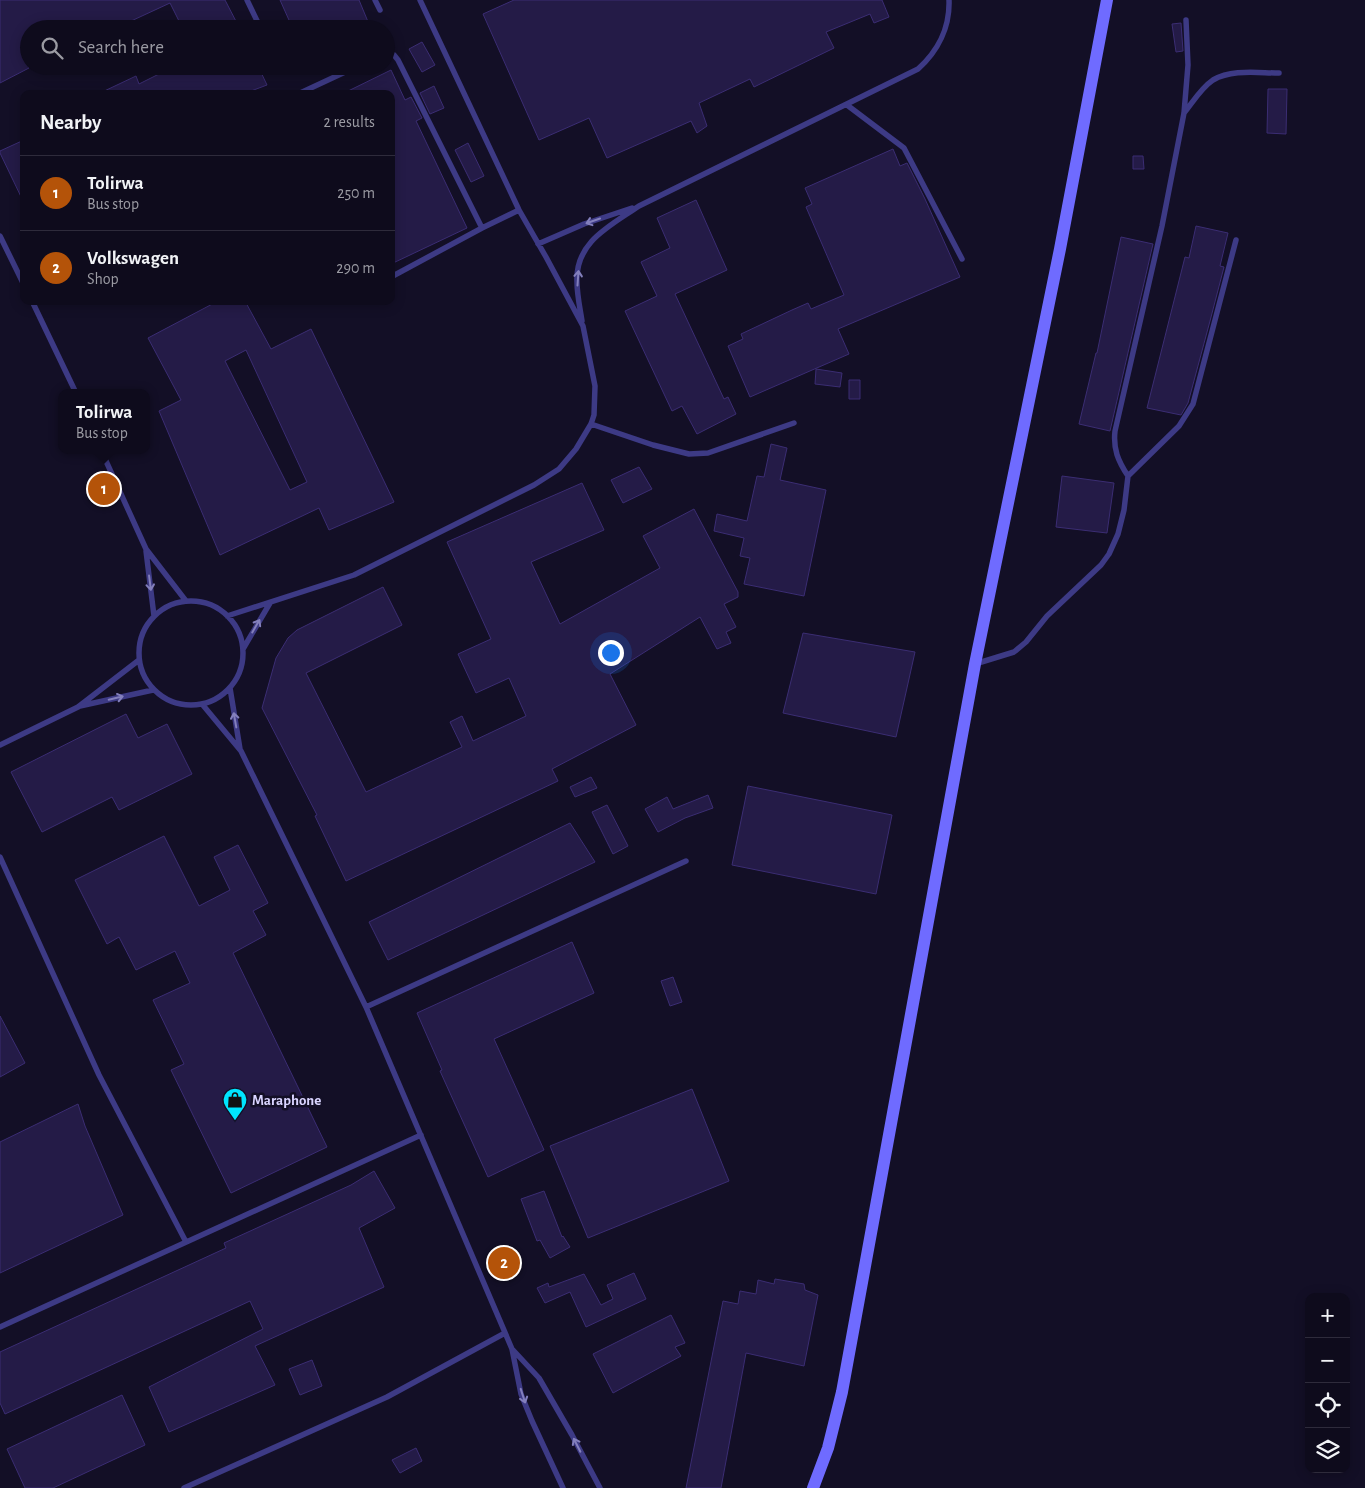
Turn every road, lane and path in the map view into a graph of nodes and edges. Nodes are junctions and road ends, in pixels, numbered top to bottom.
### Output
1 (247, 0) edge
2 (375, 0) edge
3 (420, 0) edge
4 (949, 0) edge
5 (1107, 0) edge
6 (380, 10) dead end
7 (257, 20) edge
8 (1186, 20) dead end
9 (395, 56) edge
10 (1279, 73) dead end
11 (339, 75) edge
12 (307, 90) edge
13 (847, 105) junction
14 (1184, 113) junction
15 (639, 206) junction
16 (519, 210) junction
17 (482, 228) junction
18 (0, 236) edge
19 (1236, 240) dead end
20 (538, 244) junction
21 (962, 260) dead end
22 (395, 275) edge
23 (20, 277) edge
24 (34, 305) edge
25 (582, 326) junction
26 (74, 389) edge
27 (591, 424) junction
28 (794, 424) dead end
29 (102, 454) edge
30 (1128, 476) junction
31 (146, 549) junction
32 (186, 601) junction
33 (270, 603) junction
34 (154, 616) junction
35 (227, 616) junction
36 (243, 649) junction
37 (139, 660) junction
38 (975, 664) junction
39 (230, 688) junction
40 (153, 690) junction
41 (202, 704) junction
42 (78, 707) junction
43 (0, 745) edge
44 (241, 751) junction
45 (0, 857) edge
46 (686, 861) dead end
47 (366, 1007) junction
48 (421, 1135) junction
49 (186, 1242) junction
50 (0, 1327) edge
51 (505, 1333) junction
52 (512, 1349) junction
53 (184, 1488) edge
54 (563, 1488) edge
55 (600, 1488) edge
56 (813, 1488) edge

1 - 7 lane
2 - 6 lane
3 - 16 lane
4 - 13 lane
5 - 38 main road
8 - 14 lane
9 - 17 lane
10 - 14 lane
11 - 12 lane
13 - 15 lane
13 - 21 lane
14 - 30 lane
15 -> 20 lane
25 -> 15 lane
16 - 17 lane
16 - 20 lane
17 - 22 lane
18 - 23 lane
19 - 30 lane
20 - 25 lane
24 - 26 lane
25 - 27 lane
27 - 28 lane
27 - 33 lane
29 - 31 lane
30 - 38 lane
31 - 32 lane
31 -> 34 lane
32 - 34 lane
32 - 35 lane
33 - 35 lane
36 -> 33 lane
34 - 37 lane
35 - 36 lane
36 - 39 lane
37 - 40 lane
37 - 42 lane
38 - 56 main road
39 - 41 lane
44 -> 39 lane
40 - 41 lane
42 -> 40 lane
41 - 44 lane
42 - 43 lane
44 - 47 lane
45 - 49 lane
46 - 47 lane
47 - 48 lane
48 - 49 lane
48 - 51 lane
49 - 50 lane
51 - 52 lane
51 - 53 lane
52 -> 54 lane
55 -> 52 lane

